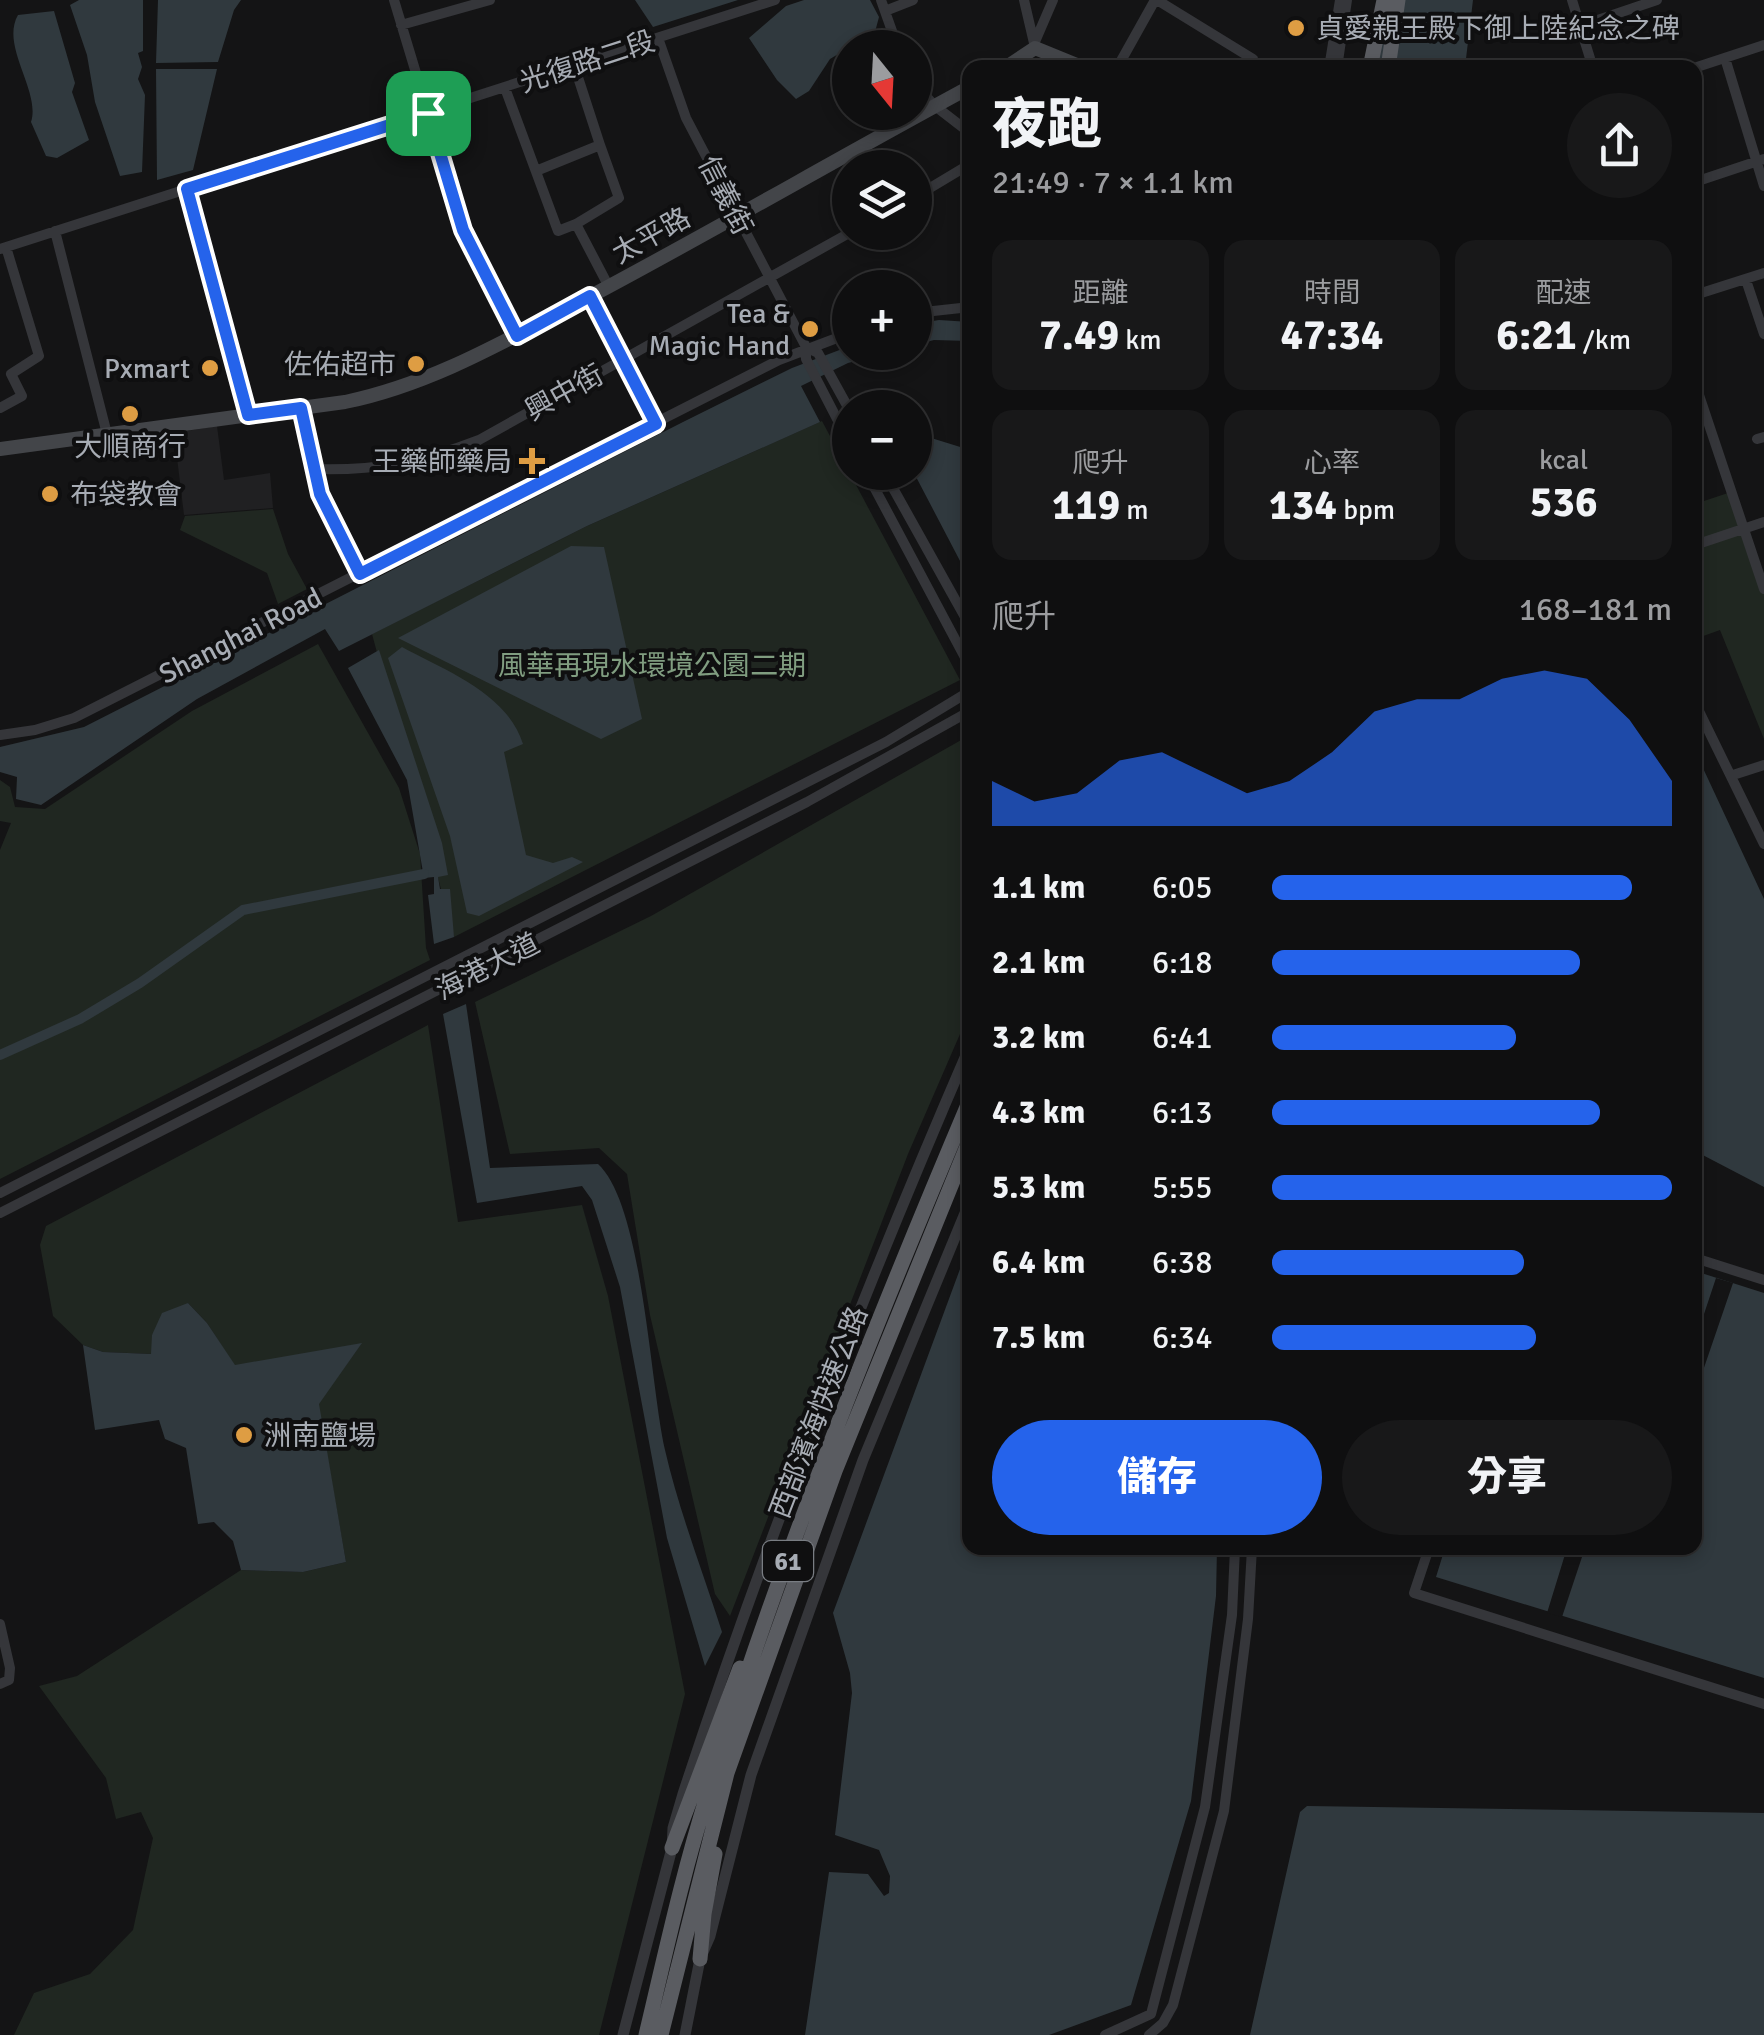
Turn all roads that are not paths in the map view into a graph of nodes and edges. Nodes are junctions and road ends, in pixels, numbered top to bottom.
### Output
1 (394, 0) edge
2 (490, 0) edge
3 (775, 0) edge
4 (913, 0) edge
5 (1024, 0) edge
6 (1053, 0) edge
7 (1156, 0) edge
8 (1343, 0) edge
9 (1384, 0) edge
10 (1398, 0) edge
11 (1572, 0) edge
12 (1657, 0) edge
13 (883, 6) edge
14 (402, 25) junction
15 (1580, 26) junction
16 (892, 30) edge
17 (658, 38) junction
18 (1764, 46) edge
19 (1725, 58) junction
20 (1016, 60) edge
21 (1064, 60) edge
22 (1122, 60) edge
23 (1252, 60) edge
24 (1331, 60) edge
25 (1338, 60) edge
26 (1372, 60) edge
27 (1389, 60) edge
28 (1591, 60) edge
29 (574, 65) junction
30 (1702, 65) edge
31 (505, 88) junction
32 (962, 91) edge
33 (932, 103) edge
34 (935, 106) junction
35 (428, 113) junction
36 (962, 127) edge
37 (600, 144) junction
38 (1760, 160) edge
39 (962, 169) edge
40 (536, 171) junction
41 (1702, 180) edge
42 (1764, 186) edge
43 (932, 187) edge
44 (187, 189) junction
45 (737, 217) junction
46 (576, 224) junction
47 (55, 231) junction
48 (832, 242) edge
49 (3, 248) edge
50 (1764, 274) edge
51 (768, 278) junction
52 (1746, 280) junction
53 (609, 287) junction
54 (1702, 293) edge
55 (590, 296) junction
56 (962, 308) edge
57 (932, 311) edge
58 (1764, 334) edge
59 (517, 336) junction
60 (832, 341) edge
61 (806, 353) junction
62 (622, 360) junction
63 (838, 390) edge
64 (1702, 404) edge
65 (0, 408) edge
66 (301, 408) junction
67 (832, 410) edge
68 (248, 415) junction
69 (656, 424) junction
70 (107, 434) junction
71 (2, 444) edge
72 (312, 468) junction
73 (876, 490) edge
74 (894, 490) edge
75 (1764, 522) edge
76 (1743, 529) junction
77 (1702, 543) edge
78 (360, 574) junction
79 (1764, 589) edge
80 (962, 612) edge
81 (962, 651) edge
82 (962, 697) edge
83 (962, 715) edge
84 (1702, 717) edge
85 (0, 735) edge
86 (1764, 765) edge
87 (1732, 775) junction
88 (1764, 844) edge
89 (962, 1065) edge
90 (962, 1120) edge
91 (962, 1159) edge
92 (0, 1193) edge
93 (0, 1213) edge
94 (962, 1220) edge
95 (1702, 1260) edge
96 (1764, 1280) edge
97 (792, 1550) junction
98 (1235, 1555) edge
99 (1252, 1555) edge
100 (1427, 1555) edge
101 (0, 1624) edge
102 (779, 1630) junction
103 (0, 1684) edge
104 (1764, 1704) edge
105 (672, 1848) junction
106 (700, 1959) junction
107 (623, 2035) edge
108 (646, 2035) edge
109 (661, 2035) edge
110 (685, 2035) edge
111 (1105, 2035) edge
112 (1149, 2035) edge

1 - 14 street
2 - 14 street
3 - 17 street, 光復路二段
4 - 13 street
5 - 6 street
7 - 22 street
7 - 23 street
8 - 24 street
8 - 25 street
9 - 26 highway
10 - 27 highway
11 - 15 street
12 - 15 street
13 - 16 street
14 - 35 street
15 - 28 street
17 - 29 street, 光復路二段
17 - 45 street, 信義街
18 - 19 street
19 - 30 street
19 - 38 street
20 - 21 main road
29 - 31 street, 光復路二段
29 - 37 street
31 - 35 street, 光復路二段
31 - 40 street
32 - 34 main road, 太平路
33 - 34 street
34 - 36 street
34 - 45 main road, 太平路
35 - 44 street, 光復路二段
35 - 59 street
37 - 40 street
37 - 46 street
38 - 41 street
38 - 42 street
39 - 43 street
40 - 46 street
44 - 47 street, 光復路二段
44 - 68 street
45 - 51 street, 信義街
45 - 53 main road, 太平路
46 - 53 street
47 - 49 street, 光復路二段
47 - 70 street
48 - 51 street, 興中街
49 - 65 street
50 - 52 street
51 - 61 street, 信義街
51 - 62 street, 興中街
52 - 54 street
52 - 58 street
53 - 55 main road, 太平路
55 - 59 main road, 太平路
55 - 62 street
56 - 57 street
59 - 66 main road, 太平路
60 - 61 street, Shanghai Road
61 - 63 street
61 - 67 street, 信義街
61 - 69 street, Shanghai Road
62 - 69 street
62 - 72 street, 興中街
64 - 76 street
66 - 68 main road, 太平路
66 - 72 street
68 - 70 main road, 太平路
69 - 78 street, Shanghai Road
70 - 71 main road, 太平路
72 - 78 street
73 - 81 street
74 - 80 street
75 - 76 street
76 - 77 street
76 - 79 street
78 - 85 street, Shanghai Road
82 - 92 street, 海港大道
83 - 93 street, 海港大道
84 - 87 street
86 - 87 street
87 - 88 street
89 - 105 street
90 - 97 highway, 西部濱海快速公路 / 61
91 - 102 highway, 西部濱海快速公路 / 61
94 - 106 street
95 - 96 street
97 - 105 highway
97 - 108 highway, 西部濱海快速公路 / 61
98 - 111 street
99 - 112 street
100 - 104 street
101 - 103 street
102 - 106 highway
102 - 109 highway, 西部濱海快速公路 / 61
105 - 107 street
106 - 110 street

